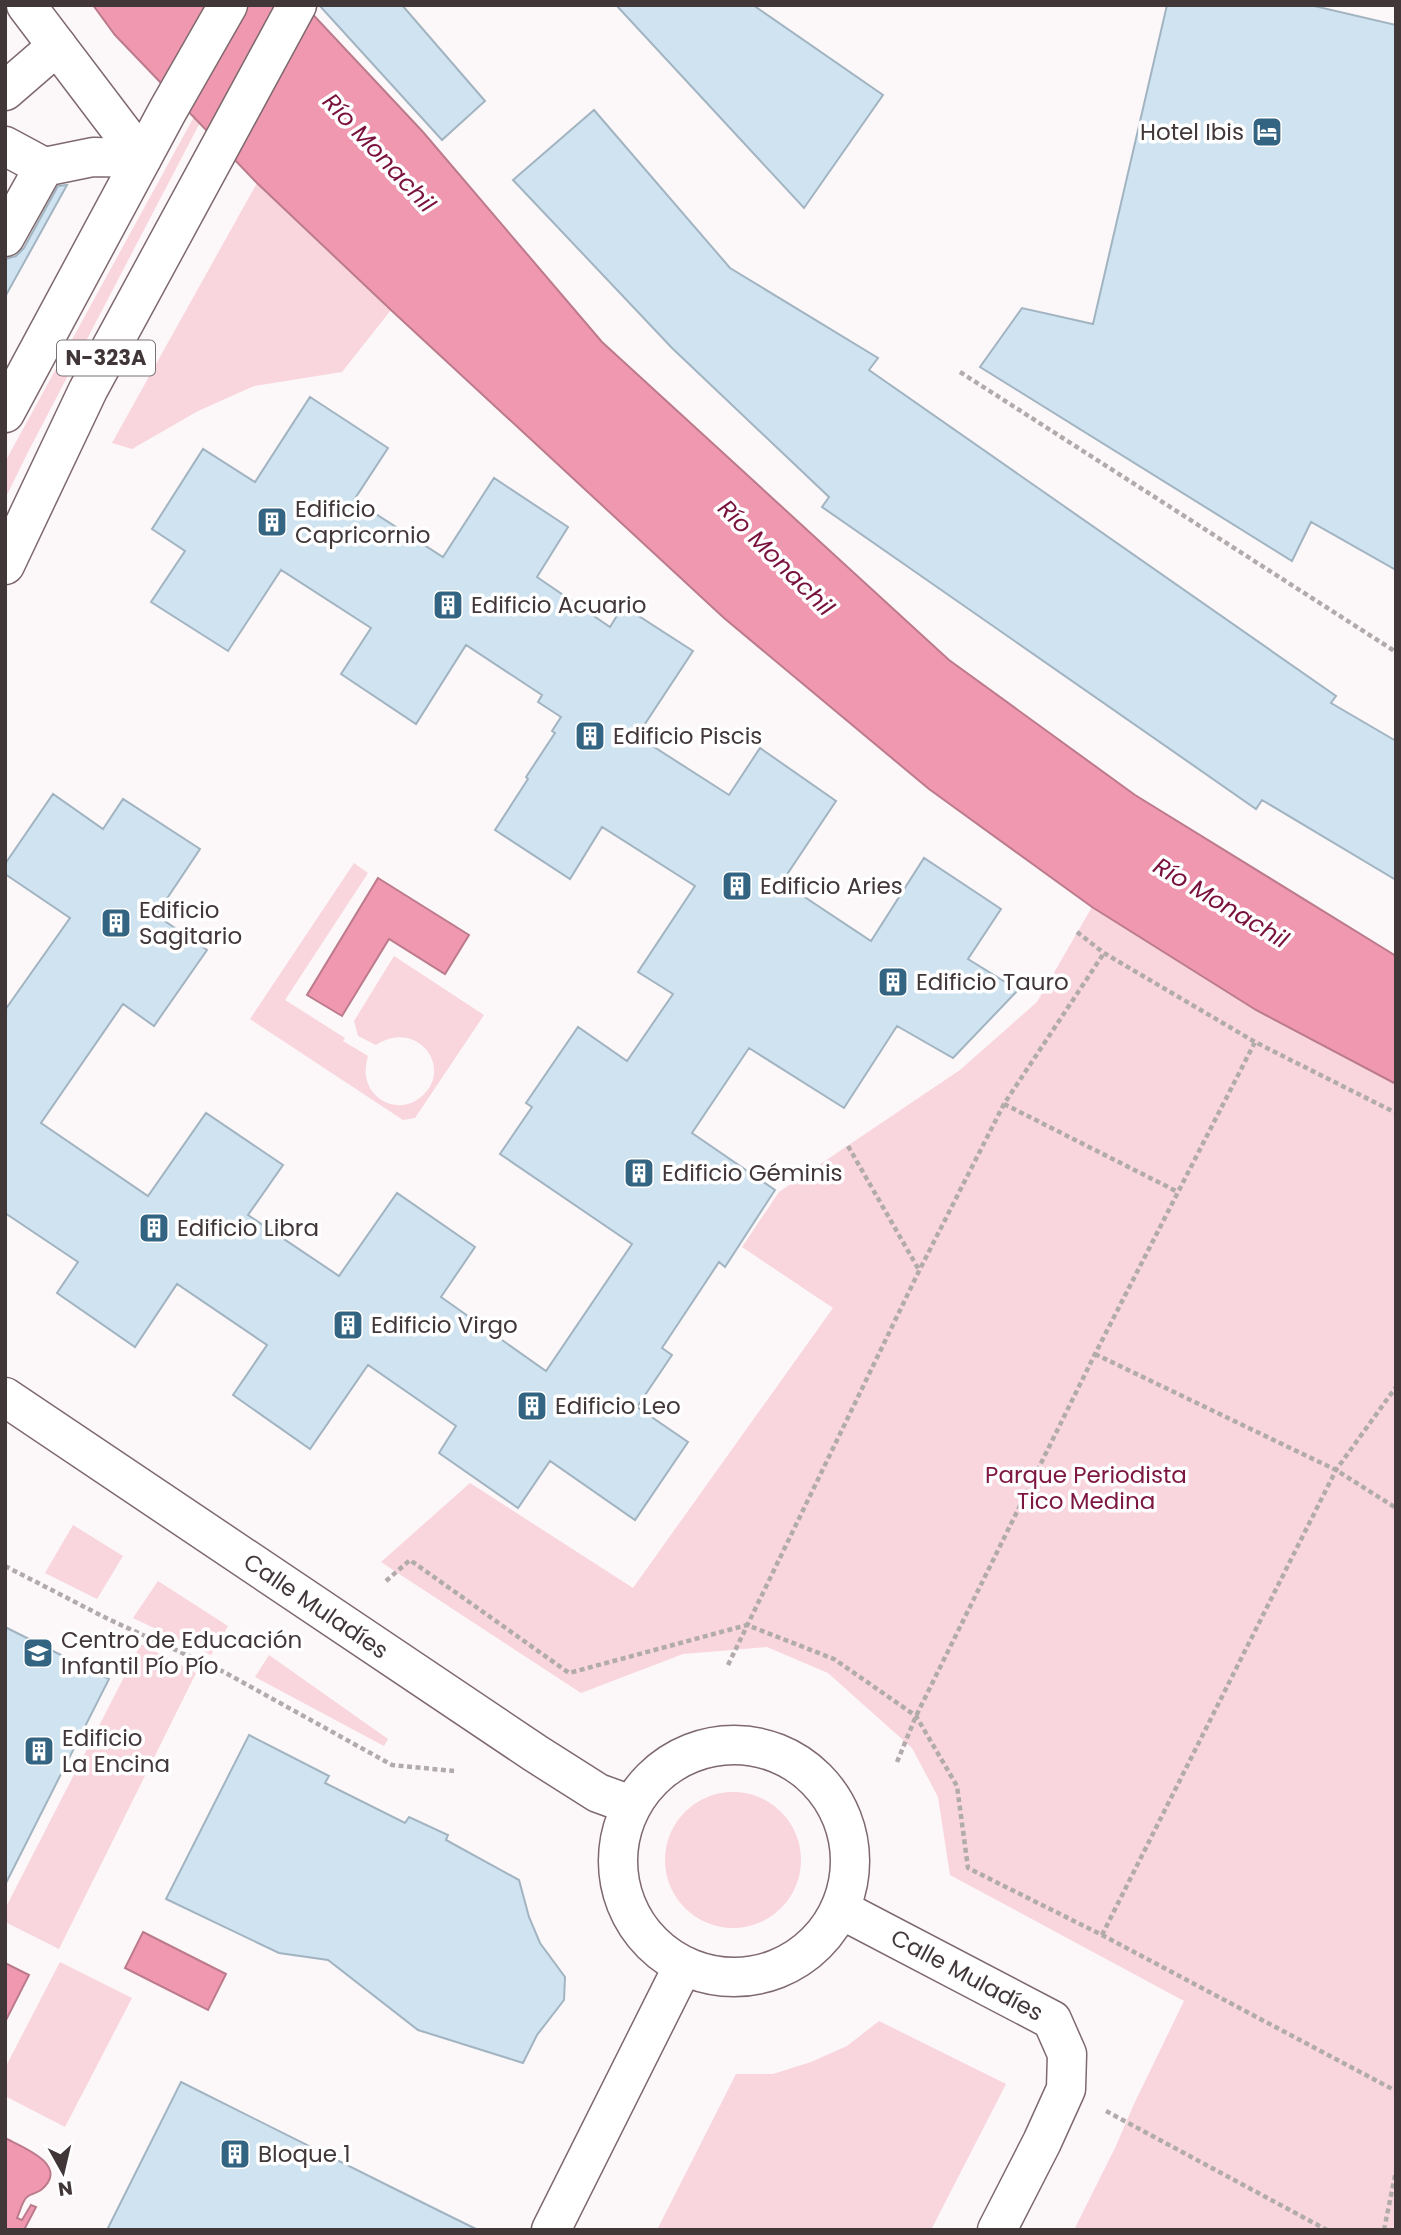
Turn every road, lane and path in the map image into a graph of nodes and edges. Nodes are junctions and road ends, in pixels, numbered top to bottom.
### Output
1 (26, 5) edge
2 (228, 5) edge
3 (297, 5) edge
4 (57, 46) junction
5 (5, 90) edge
6 (5, 146) edge
7 (142, 158) junction
8 (44, 167) junction
9 (5, 237) edge
10 (960, 372) dead end
11 (5, 413) edge
12 (5, 565) edge
13 (1396, 652) edge
14 (1076, 932) dead end
15 (1104, 953) junction
16 (1255, 1042) junction
17 (1004, 1104) junction
18 (1396, 1112) edge
19 (848, 1146) dead end
20 (1178, 1192) junction
21 (919, 1271) junction
22 (1095, 1353) junction
23 (1396, 1387) edge
24 (5, 1397) edge
25 (1336, 1470) junction
26 (1396, 1508) edge
27 (5, 1566) edge
28 (386, 1581) dead end
29 (747, 1625) junction
30 (728, 1665) dead end
31 (916, 1716) junction
32 (897, 1762) dead end
33 (454, 1771) dead end
34 (631, 1805) junction
35 (840, 1909) junction
36 (1102, 1935) junction
37 (683, 1966) junction
38 (1396, 2091) edge
39 (1098, 2107) dead end
40 (1396, 2171) edge
41 (551, 2230) edge
42 (997, 2230) edge
43 (1327, 2230) edge
44 (1384, 2230) edge

1 - 4 street
2 - 7 street, N-323A
3 - 12 street, N-323A
4 - 5 street
4 - 7 street
6 - 8 street
7 - 8 street
7 - 11 street, N-323A
8 - 9 street
10 - 13 path
14 - 15 path
15 - 16 path
15 - 17 path
16 - 18 path
16 - 20 path
17 - 20 path
17 - 21 path
19 - 21 path
20 - 22 path
21 - 29 path
22 - 25 path
22 - 31 path
23 - 25 path
24 - 34 street, Calle Muladíes
25 - 26 path
25 - 36 path
27 - 33 path
28 - 29 path
29 - 30 path
29 - 31 path
31 - 32 path
31 - 36 path
34 - 35 street
34 - 37 street
35 - 37 street
35 - 42 street, Calle Muladíes
36 - 38 path
37 - 41 street
39 - 43 path
40 - 44 path

